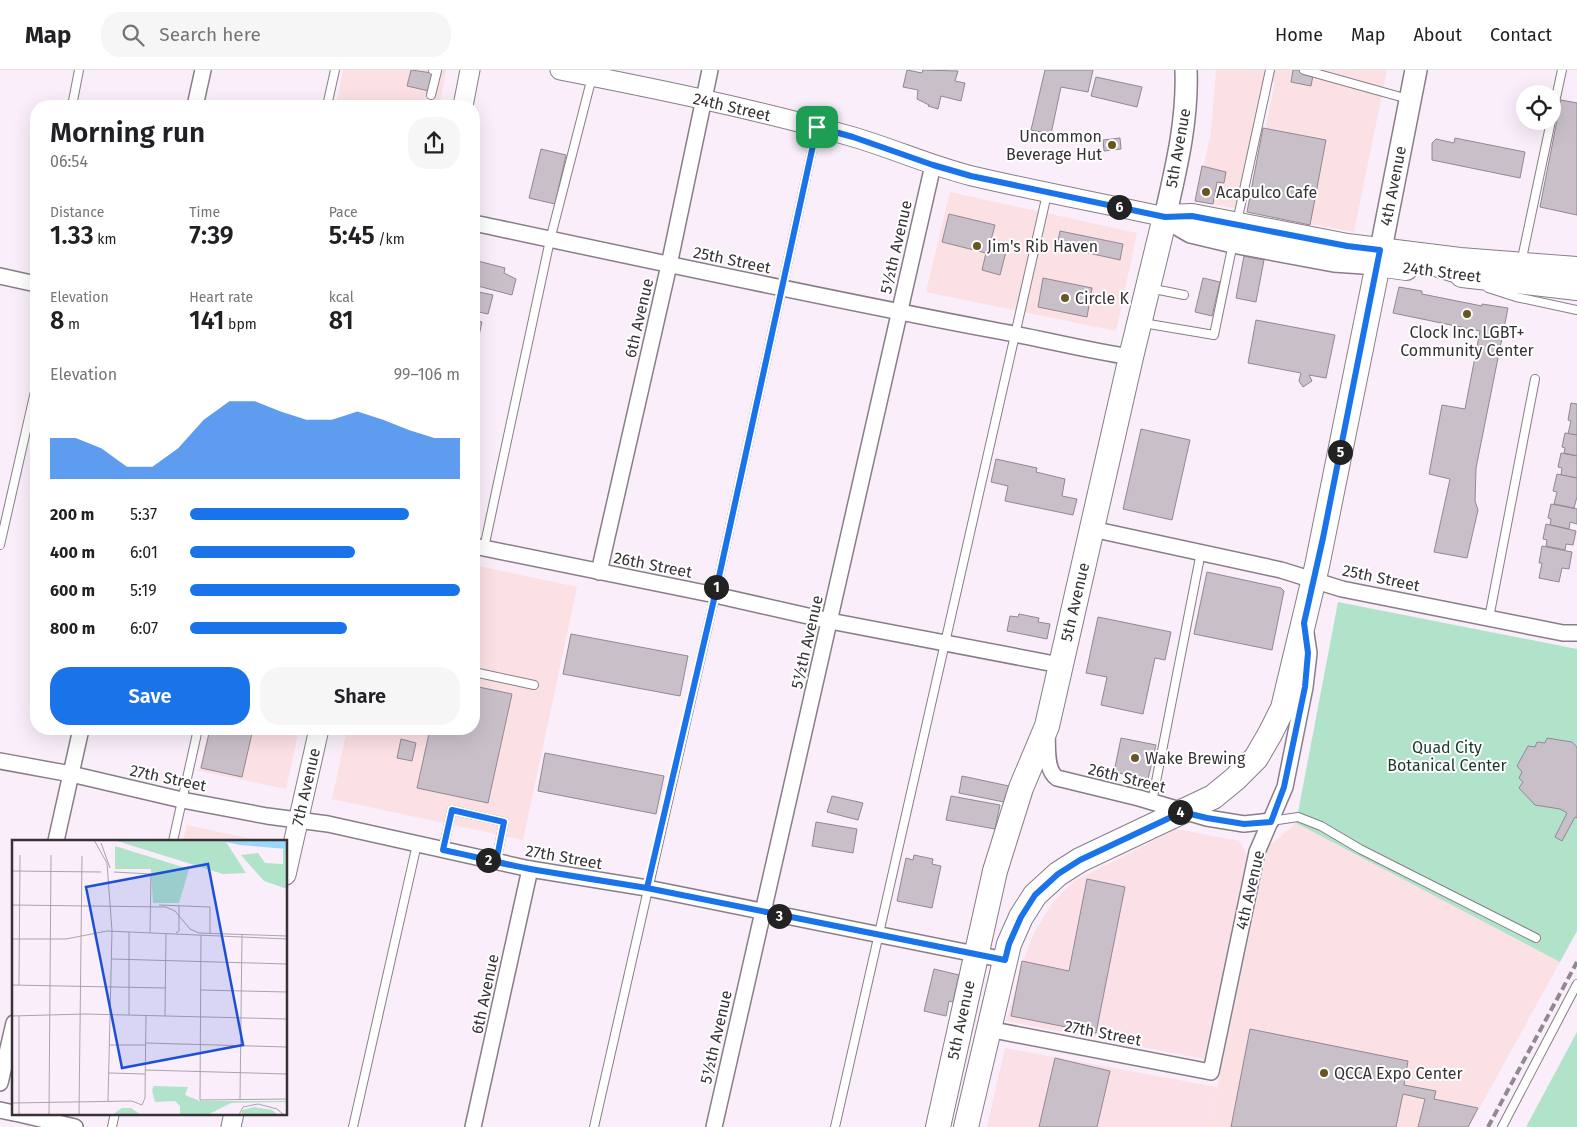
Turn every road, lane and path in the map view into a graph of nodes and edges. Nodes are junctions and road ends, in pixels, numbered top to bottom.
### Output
1 (80, 70) edge
2 (203, 70) edge
3 (335, 70) edge
4 (433, 70) edge
5 (470, 70) edge
6 (560, 70) edge
7 (710, 70) edge
8 (1186, 70) edge
9 (1270, 70) edge
10 (1304, 70) edge
11 (1416, 70) edge
12 (1562, 70) edge
13 (592, 76) junction
14 (1559, 85) edge
15 (431, 95) dead end
16 (704, 99) junction
17 (73, 100) edge
18 (196, 100) edge
19 (328, 100) edge
20 (464, 100) edge
21 (1410, 100) junction
22 (817, 127) junction
23 (1549, 130) edge
24 (933, 165) junction
25 (1047, 192) junction
26 (1165, 217) junction
27 (480, 224) edge
28 (1235, 233) junction
29 (550, 240) junction
30 (1379, 257) junction
31 (669, 265) junction
32 (1521, 265) junction
33 (1577, 269) edge
34 (1431, 271) junction
35 (0, 276) edge
36 (30, 283) edge
37 (1147, 287) junction
38 (783, 288) junction
39 (1577, 288) edge
40 (1184, 295) dead end
41 (1577, 310) edge
42 (899, 312) junction
43 (1139, 323) junction
44 (1016, 334) junction
45 (1130, 357) junction
46 (1535, 379) dead end
47 (30, 413) edge
48 (1092, 529) junction
49 (480, 543) edge
50 (0, 545) edge
51 (480, 547) edge
52 (1201, 552) junction
53 (599, 572) junction
54 (1315, 573) junction
55 (715, 595) junction
56 (1489, 618) junction
57 (830, 621) junction
58 (1304, 623) junction
59 (1577, 633) edge
60 (944, 642) junction
61 (1060, 665) junction
62 (480, 673) edge
63 (534, 685) dead end
64 (1047, 726) junction
65 (80, 735) edge
66 (197, 735) edge
67 (318, 735) edge
68 (0, 761) edge
69 (71, 774) junction
70 (182, 800) junction
71 (1152, 802) junction
72 (1182, 812) junction
73 (298, 821) junction
74 (1271, 822) junction
75 (56, 840) edge
76 (173, 840) edge
77 (417, 844) junction
78 (443, 850) junction
79 (496, 862) junction
80 (288, 866) edge
81 (530, 869) junction
82 (647, 888) junction
83 (762, 913) junction
84 (880, 936) junction
85 (1536, 938) dead end
86 (976, 954) junction
87 (1005, 960) junction
88 (1577, 984) edge
89 (988, 1029) junction
90 (12, 1032) edge
91 (1211, 1072) joint
92 (0, 1083) edge
93 (18, 1114) edge
94 (115, 1114) edge
95 (234, 1114) edge
96 (75, 1127) edge
97 (112, 1127) edge
98 (230, 1127) edge
99 (353, 1127) edge
100 (473, 1127) edge
101 (594, 1127) edge
102 (714, 1127) edge
103 (836, 1127) edge
104 (938, 1127) edge
105 (966, 1127) edge
106 (1502, 1127) edge

1 - 17 lane
2 - 18 street
3 - 19 lane
4 - 15 lane
5 - 20 street
6 - 13 street, 24th Street
7 - 16 street, 6th Avenue
8 - 26 main road, 5th Avenue
9 - 28 lane
10 - 21 lane
11 - 21 main road, 4th Avenue
12 - 14 lane
13 - 16 street, 24th Street
13 - 29 lane
16 - 22 street, 24th Street
16 - 31 street, 6th Avenue
21 - 30 main road, 4th Avenue
22 - 24 street, 24th Street
22 - 38 lane
23 - 32 lane
24 - 25 street, 24th Street
24 - 42 street, 5½th Avenue
25 - 26 street, 24th Street
25 - 44 lane
26 - 28 main road, 24th Street
26 - 37 main road, 5th Avenue
27 - 29 street, 25th Street
28 - 30 main road, 24th Street
28 - 43 lane
29 - 31 street, 25th Street
29 - 49 lane
30 - 32 main road, 24th Street
30 - 34 main road, 24th Street
30 - 54 main road, 4th Avenue
31 - 38 street, 25th Street
31 - 53 street, 6th Avenue
32 - 33 main road, 24th Street
34 - 39 main road, 24th Street
34 - 41 lane
35 - 36 street
37 - 40 lane
37 - 43 main road, 5th Avenue
38 - 42 street, 25th Street
38 - 55 lane
42 - 44 street, 25th Street
42 - 57 street, 5½th Avenue
43 - 45 main road, 5th Avenue
44 - 45 street, 25th Street
44 - 60 lane
45 - 48 main road, 5th Avenue
46 - 56 lane
47 - 50 lane
48 - 52 street, 25th Street
48 - 61 main road, 5th Avenue
51 - 53 street, 26th Street
52 - 54 street, 25th Street
52 - 71 lane
53 - 55 street, 26th Street
54 - 56 street, 25th Street
54 - 58 main road, 5th Avenue
55 - 57 street, 26th Street
55 - 82 lane
56 - 59 street, 25th Street
57 - 60 street, 26th Street
57 - 83 street, 5½th Avenue
58 - 72 main road, 5th Avenue
58 - 74 street, 4th Avenue
60 - 61 street, 26th Street
60 - 84 lane
61 - 64 main road, 5th Avenue
62 - 63 lane
64 - 71 street, 26th Street
64 - 86 main road, 5th Avenue
65 - 69 street
66 - 70 lane
67 - 73 street, 7th Avenue
68 - 69 street, 27th Street
69 - 70 street, 27th Street
69 - 75 street
70 - 73 street, 27th Street
70 - 76 lane
71 - 72 street, 26th Street
72 - 74 street, 26th Street
72 - 87 main road, 5th Avenue
73 - 77 street, 27th Street
73 - 80 street, 7th Avenue
74 - 85 lane
74 - 91 street, 4th Avenue
77 - 78 street, 27th Street
77 - 99 lane
78 - 79 street, 27th Street
78 - 79 lane
79 - 81 street, 27th Street
81 - 82 street, 27th Street
81 - 100 street, 6th Avenue
82 - 83 street, 27th Street
82 - 101 lane
83 - 84 street, 27th Street
83 - 102 street, 5½th Avenue
84 - 86 street, 27th Street
84 - 103 lane
86 - 87 street, 27th Street
86 - 104 main road, 5th Avenue
87 - 89 main road, 5th Avenue
88 - 106 lane
89 - 91 street, 27th Street
89 - 105 main road, 5th Avenue
90 - 92 street
93 - 96 street
94 - 97 lane
95 - 98 street

